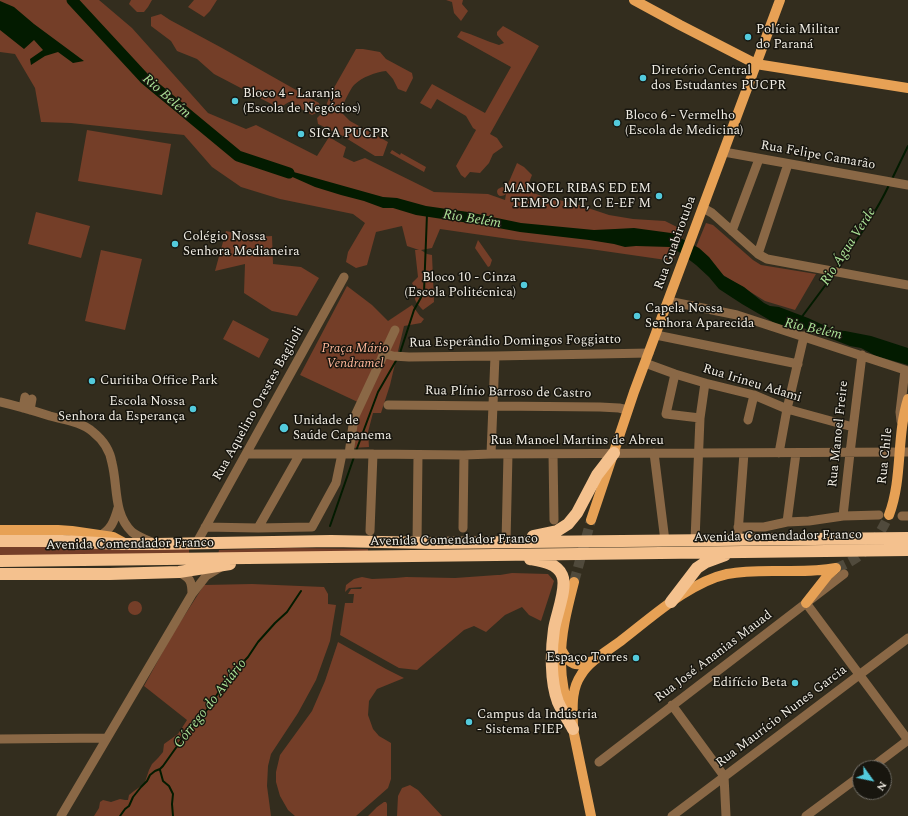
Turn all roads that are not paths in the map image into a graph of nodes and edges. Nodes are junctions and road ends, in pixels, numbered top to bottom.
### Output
1 (634, 0) edge
2 (780, 0) edge
3 (756, 64) junction
4 (908, 88) edge
5 (724, 152) junction
6 (759, 159) junction
7 (788, 164) junction
8 (908, 185) edge
9 (703, 208) junction
10 (732, 231) junction
11 (758, 254) junction
12 (344, 277) dead end
13 (908, 285) edge
14 (668, 301) junction
15 (395, 330) dead end
16 (656, 334) junction
17 (804, 336) junction
18 (649, 353) junction
19 (862, 355) junction
20 (495, 356) junction
21 (382, 357) junction
22 (645, 363) junction
23 (798, 364) junction
24 (675, 374) junction
25 (705, 383) junction
26 (754, 395) junction
27 (29, 398) dead end
28 (0, 402) edge
29 (907, 402) edge
30 (388, 405) dead end
31 (493, 406) junction
32 (27, 409) junction
33 (787, 409) junction
34 (628, 410) junction
35 (908, 416) edge
36 (700, 418) junction
37 (748, 420) dead end
38 (902, 426) junction
39 (852, 427) junction
40 (904, 452) edge
41 (614, 453) junction
42 (654, 453) junction
43 (700, 453) junction
44 (744, 453) junction
45 (779, 453) junction
46 (796, 453) junction
47 (850, 453) junction
48 (246, 454) junction
49 (300, 454) junction
50 (348, 454) junction
51 (370, 454) junction
52 (491, 454) junction
53 (508, 454) junction
54 (553, 454) junction
55 (418, 455) junction
56 (464, 455) junction
57 (118, 508) junction
58 (878, 515) dead end
59 (844, 516) junction
60 (889, 516) tunnel mouth
61 (554, 520) dead end
62 (591, 520) tunnel mouth
63 (787, 522) junction
64 (205, 527) junction
65 (738, 527) junction
66 (258, 528) junction
67 (463, 528) dead end
68 (0, 530) edge
69 (370, 531) dead end
70 (757, 534) junction
71 (102, 535) junction
72 (908, 538) edge
73 (696, 540) junction
74 (737, 540) junction
75 (0, 541) edge
76 (664, 541) junction
77 (88, 542) junction
78 (510, 542) junction
79 (417, 543) junction
80 (126, 544) junction
81 (157, 544) junction
82 (196, 544) junction
83 (908, 550) edge
84 (732, 552) junction
85 (516, 555) junction
86 (258, 558) junction
87 (88, 560) junction
88 (0, 561) edge
89 (226, 565) junction
90 (804, 571) junction
91 (179, 572) junction
92 (143, 573) junction
93 (0, 574) edge
94 (574, 582) tunnel mouth
95 (192, 594) junction
96 (671, 602) junction
97 (806, 603) junction
98 (908, 638) edge
99 (561, 649) junction
100 (596, 660) junction
101 (859, 675) junction
102 (672, 706) junction
103 (573, 729) junction
104 (107, 738) junction
105 (0, 739) edge
106 (908, 740) edge
107 (882, 760) edge
108 (599, 762) dead end
109 (724, 776) junction
110 (852, 782) edge
111 (61, 816) edge
112 (590, 816) edge
113 (672, 816) edge
114 (726, 816) edge
115 (806, 816) edge

1 - 3 main road
2 - 3 main road, Rua Guabirotuba
3 - 4 main road
3 - 5 main road, Rua Guabirotuba
5 - 6 street, Rua Felipe Camarão
5 - 9 main road, Rua Guabirotuba
6 - 7 street, Rua Felipe Camarão
6 - 10 street
7 - 8 street, Rua Felipe Camarão
7 - 11 street
9 - 10 street
9 - 14 main road, Rua Guabirotuba
10 - 11 street
11 - 13 street
12 - 48 street, Rua Aquelino Orestes Baglioli
14 - 16 main road, Rua Guabirotuba
14 - 17 street
15 - 21 street
16 - 18 main road, Rua Guabirotuba
16 - 23 street
17 - 19 street
17 - 23 street
18 - 20 street, Rua Esperândio Domingos Foggiatto
18 - 22 main road, Rua Guabirotuba
19 - 38 street
19 - 39 street, Rua Manoel Freire
20 - 21 street, Rua Esperândio Domingos Foggiatto
20 - 31 street
21 - 50 street
22 - 24 street, Rua Irineu Adami
22 - 34 main road, Rua Guabirotuba
23 - 33 street
24 - 25 street, Rua Irineu Adami
24 - 36 street
25 - 26 street, Rua Irineu Adami
25 - 36 street
26 - 33 street, Rua Irineu Adami
26 - 37 street
27 - 32 street
28 - 32 street
29 - 38 main road, Rua Chile
30 - 31 street, Rua Plínio Barroso de Castro
31 - 34 street, Rua Plínio Barroso de Castro
31 - 52 street
32 - 57 street
33 - 39 street, Rua Irineu Adami
33 - 45 street
34 - 41 main road, Rua Guabirotuba
35 - 38 street
36 - 43 street
38 - 40 main road, Rua Chile
39 - 47 street, Rua Manoel Freire
40 - 47 street, Rua Manoel Martins de Abreu
40 - 60 main road, Rua Chile
41 - 42 street, Rua Manoel Martins de Abreu
41 - 54 street, Rua Manoel Martins de Abreu
41 - 62 main road, Rua Guabirotuba
41 - 78 highway
42 - 43 street, Rua Manoel Martins de Abreu
42 - 76 street
43 - 44 street, Rua Manoel Martins de Abreu
43 - 73 street
44 - 45 street, Rua Manoel Martins de Abreu
44 - 65 street
45 - 46 street, Rua Manoel Martins de Abreu
46 - 47 street, Rua Manoel Martins de Abreu
46 - 63 street
47 - 59 street, Rua Manoel Freire
48 - 49 street, Rua Manoel Martins de Abreu
48 - 64 street, Rua Aquelino Orestes Baglioli
49 - 50 street, Rua Manoel Martins de Abreu
49 - 66 street
50 - 51 street, Rua Manoel Martins de Abreu
50 - 66 street
51 - 55 street, Rua Manoel Martins de Abreu
51 - 69 street
52 - 53 street, Rua Manoel Martins de Abreu
52 - 56 street, Rua Manoel Martins de Abreu
53 - 54 street, Rua Manoel Martins de Abreu
53 - 78 street
54 - 61 street
55 - 56 street, Rua Manoel Martins de Abreu
55 - 79 street
56 - 67 street
57 - 71 street
57 - 81 street
58 - 59 street, Avenida Comendador Franco
59 - 63 street, Avenida Comendador Franco
63 - 70 street, Avenida Comendador Franco
64 - 66 street
64 - 82 street, Rua Aquelino Orestes Baglioli
65 - 70 street, Avenida Comendador Franco
65 - 74 street
68 - 71 main road, Avenida Comendador Franco
70 - 72 highway, Avenida Comendador Franco
70 - 74 highway, Avenida Comendador Franco
71 - 77 street
71 - 80 main road, Avenida Comendador Franco
73 - 74 highway, Avenida Comendador Franco
73 - 76 highway, Avenida Comendador Franco
75 - 77 highway, Avenida Comendador Franco
76 - 78 highway, Avenida Comendador Franco
77 - 80 highway, Avenida Comendador Franco
78 - 79 highway, Avenida Comendador Franco
79 - 82 highway, Avenida Comendador Franco
80 - 81 highway, Avenida Comendador Franco
81 - 82 highway, Avenida Comendador Franco
83 - 84 highway, Avenida Comendador Franco
84 - 85 highway, Avenida Comendador Franco
84 - 96 highway
85 - 86 highway, Avenida Comendador Franco
85 - 103 highway
86 - 87 highway, Avenida Comendador Franco
86 - 89 highway
87 - 88 highway, Avenida Comendador Franco
87 - 92 highway
89 - 91 highway
89 - 95 street
90 - 96 main road
90 - 97 main road
90 - 97 main road
91 - 92 highway
91 - 95 street
92 - 93 highway
94 - 99 main road
95 - 104 street
96 - 100 main road
97 - 101 street
97 - 102 street, Rua José Ananias Mauad
98 - 101 street, Rua Maurício Nunes Garcia
99 - 100 main road
99 - 103 main road
100 - 103 main road
101 - 106 street
101 - 109 street, Rua Maurício Nunes Garcia
102 - 108 street, Rua José Ananias Mauad
102 - 109 street
103 - 112 main road
104 - 105 street
104 - 111 street
106 - 107 street
109 - 113 street, Rua Maurício Nunes Garcia
109 - 114 street
110 - 115 street

